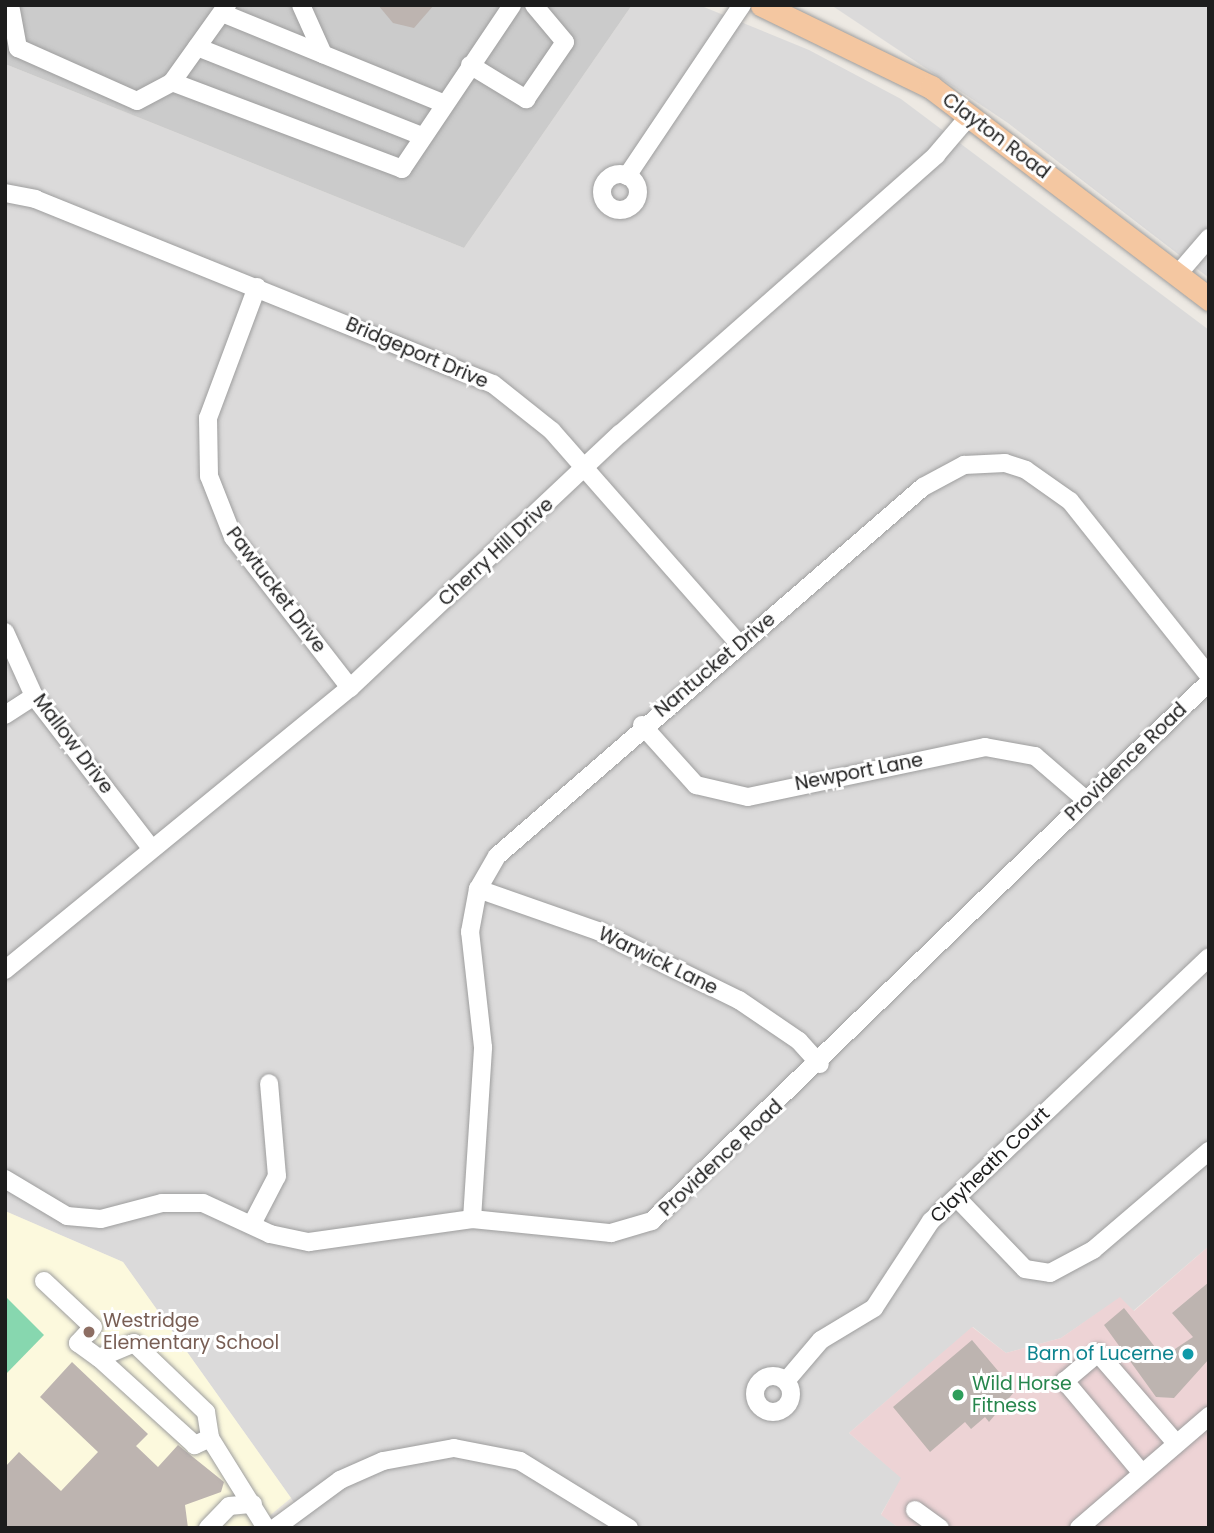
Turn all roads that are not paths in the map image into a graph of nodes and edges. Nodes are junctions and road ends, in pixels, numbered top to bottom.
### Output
1 (10, 5) edge
2 (301, 5) edge
3 (512, 5) edge
4 (534, 5) edge
5 (741, 5) edge
6 (762, 5) edge
7 (224, 9) edge
8 (197, 47) junction
9 (323, 54) junction
10 (470, 65) junction
11 (172, 82) junction
12 (438, 110) junction
13 (970, 115) junction
14 (422, 136) junction
15 (627, 176) dead end
16 (5, 193) edge
17 (1209, 238) edge
18 (1178, 274) junction
19 (257, 286) junction
20 (1209, 299) edge
21 (586, 467) junction
22 (5, 632) edge
23 (740, 645) junction
24 (1209, 676) edge
25 (1209, 682) edge
26 (351, 688) junction
27 (34, 696) junction
28 (5, 715) edge
29 (642, 725) junction
30 (1086, 800) junction
31 (152, 849) junction
32 (478, 889) junction
33 (1209, 957) edge
34 (5, 970) edge
35 (820, 1064) junction
36 (269, 1083) dead end
37 (1209, 1151) edge
38 (5, 1179) edge
39 (957, 1198) junction
40 (472, 1219) junction
41 (253, 1224) junction
42 (44, 1280) dead end
43 (99, 1358) junction
44 (786, 1381) dead end
45 (1209, 1416) edge
46 (210, 1438) junction
47 (1175, 1443) junction
48 (1141, 1472) junction
49 (253, 1504) junction
50 (915, 1510) dead end
51 (208, 1528) edge
52 (266, 1528) edge
53 (275, 1528) edge
54 (629, 1528) edge
55 (940, 1528) edge
56 (1079, 1528) edge

1 - 11 street
2 - 9 street
3 - 10 street
4 - 10 street
5 - 15 street
6 - 13 main road, Clayton Road
7 - 8 street
7 - 9 street
8 - 11 street
8 - 14 street
9 - 12 street
10 - 12 street
11 - 14 street
12 - 14 street
13 - 18 main road, Clayton Road
13 - 21 street, Cherry Hill Drive
16 - 19 street, Bridgeport Drive
17 - 18 street
18 - 20 main road, Clayton Road
19 - 21 street, Bridgeport Drive
19 - 26 street, Pawtucket Drive
21 - 23 street, Bridgeport Drive
21 - 26 street, Cherry Hill Drive
22 - 27 street, Mallow Drive
23 - 24 street, Nantucket Drive
23 - 29 street, Nantucket Drive
25 - 30 street, Providence Road
26 - 31 street, Cherry Hill Drive
27 - 28 street
27 - 31 street, Mallow Drive
29 - 30 street, Newport Lane
29 - 32 street, Nantucket Drive
30 - 35 street, Providence Road
31 - 34 street, Cherry Hill Drive
32 - 35 street, Warwick Lane
32 - 40 street, Nantucket Drive
33 - 39 street, Clayheath Court
35 - 40 street, Providence Road
36 - 41 street
37 - 39 street
38 - 41 street, Providence Road
39 - 44 street, Clayheath Court
40 - 41 street, Providence Road
42 - 43 street
43 - 46 street
43 - 46 street
45 - 47 street
46 - 49 street
47 - 48 street
47 - 48 street
48 - 56 street
49 - 51 street
49 - 52 street
50 - 55 street
53 - 54 street

